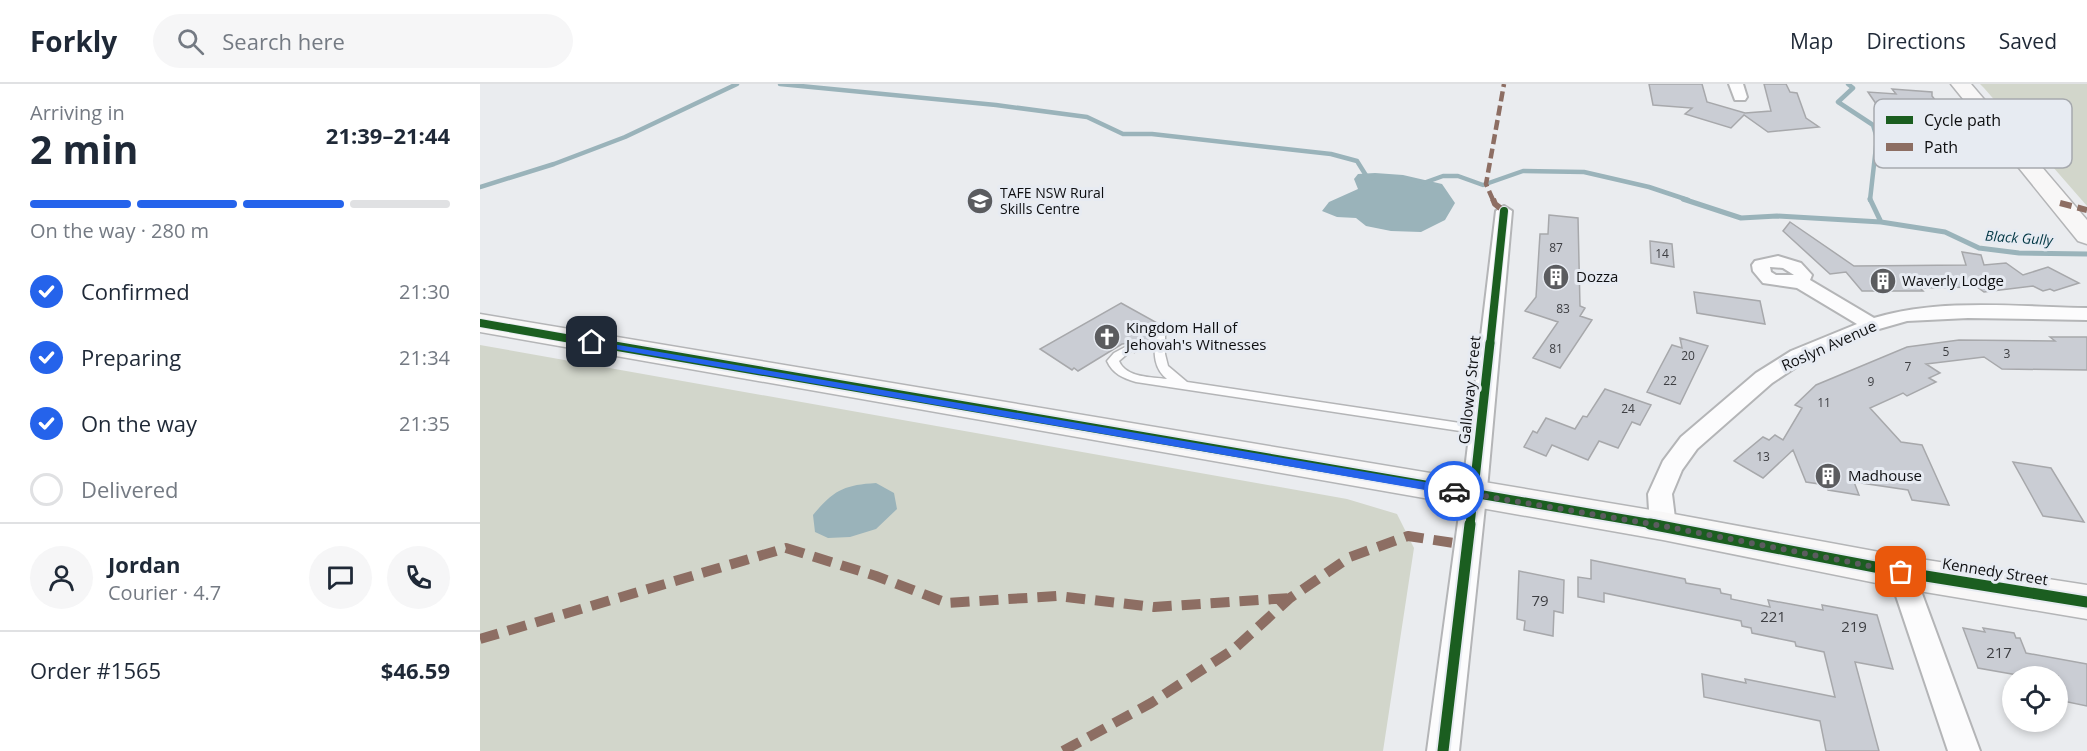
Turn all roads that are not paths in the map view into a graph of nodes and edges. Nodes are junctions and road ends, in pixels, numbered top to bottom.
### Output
1 (1960, 84) edge
2 (1973, 99) edge
3 (2030, 168) edge
4 (1504, 211) dead end
5 (2087, 236) edge
6 (1799, 282) dead end
7 (2087, 314) edge
8 (480, 323) edge
9 (1872, 325) junction
10 (1158, 331) dead end
11 (1129, 348) dead end
12 (1188, 385) junction
13 (1480, 430) junction
14 (1473, 494) junction
15 (1663, 526) junction
16 (1901, 572) junction
17 (2087, 602) edge
18 (1443, 751) edge
19 (1964, 751) edge

1 - 2 street
3 - 5 street
4 - 13 street, Galloway Street
6 - 9 street
7 - 9 street, Roslyn Avenue
8 - 14 street, Kennedy Street
9 - 15 street, Roslyn Avenue
10 - 12 lane
11 - 12 lane
12 - 13 lane
13 - 14 street, Galloway Street
14 - 15 street, Kennedy Street
14 - 18 street, Galloway Street
15 - 16 street, Kennedy Street
16 - 17 street, Kennedy Street
16 - 19 street

